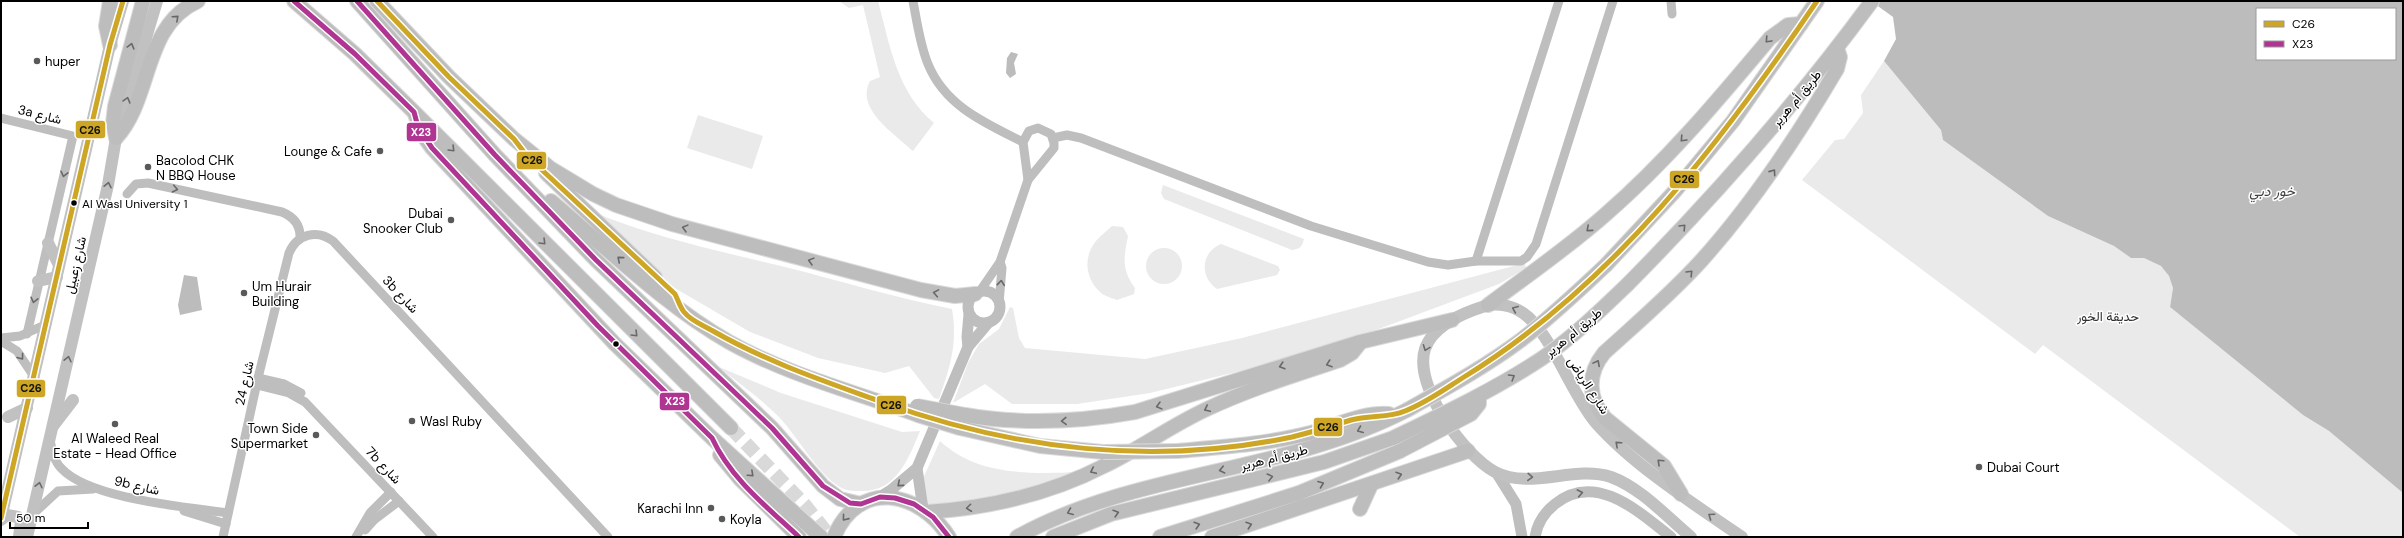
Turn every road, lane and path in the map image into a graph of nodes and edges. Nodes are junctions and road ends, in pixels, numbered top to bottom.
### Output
1 (110, 1) edge
2 (123, 1) edge
3 (143, 1) edge
4 (157, 1) edge
5 (198, 1) edge
6 (294, 1) edge
7 (357, 1) edge
8 (377, 1) edge
9 (913, 1) edge
10 (1559, 1) edge
11 (1613, 1) edge
12 (1671, 1) edge
13 (1817, 1) edge
14 (1872, 1) edge
15 (1672, 14) dead end
16 (1801, 24) junction
17 (110, 45) junction
18 (1837, 48) junction
19 (414, 112) junction
20 (1, 118) edge
21 (116, 138) junction
22 (1053, 138) junction
23 (514, 139) junction
24 (1023, 142) junction
25 (495, 155) junction
26 (1028, 180) junction
27 (127, 194) dead end
28 (300, 239) junction
29 (48, 243) junction
30 (1476, 261) junction
31 (1000, 262) junction
32 (59, 265) junction
33 (57, 277) junction
34 (38, 281) junction
35 (978, 292) junction
36 (1000, 303) junction
37 (1488, 305) junction
38 (682, 311) junction
39 (970, 314) junction
40 (1452, 320) junction
41 (989, 322) junction
42 (47, 324) junction
43 (27, 334) junction
44 (1, 338) edge
45 (1, 341) edge
46 (1360, 342) junction
47 (968, 347) junction
48 (35, 378) junction
49 (258, 382) junction
50 (1479, 397) junction
51 (73, 400) dead end
52 (27, 408) junction
53 (1401, 412) junction
54 (8, 417) dead end
55 (963, 422) junction
56 (731, 428) tunnel mouth
57 (50, 432) junction
58 (712, 438) junction
59 (1468, 451) junction
60 (917, 468) junction
61 (1496, 472) junction
62 (1371, 485) junction
63 (95, 489) junction
64 (391, 492) junction
65 (1681, 494) junction
66 (880, 497) junction
67 (399, 501) junction
68 (861, 504) junction
69 (173, 506) junction
70 (1360, 509) dead end
71 (925, 511) junction
72 (228, 513) junction
73 (32, 516) junction
74 (1, 519) edge
75 (226, 524) junction
76 (19, 537) edge
77 (27, 537) edge
78 (223, 537) edge
79 (356, 537) edge
80 (361, 537) edge
81 (433, 537) edge
82 (608, 537) edge
83 (799, 537) edge
84 (821, 537) edge
85 (834, 537) edge
86 (949, 537) edge
87 (1017, 537) edge
88 (1053, 537) edge
89 (1160, 537) edge
90 (1212, 537) edge
91 (1522, 537) edge
92 (1535, 537) edge
93 (1671, 537) edge
94 (1691, 537) edge
95 (1742, 537) edge

1 - 17 main road
2 - 17 main road, شارع زعبيل
21 -> 3 main road
21 -> 4 main road, شارع زعبيل
21 -> 5 main road
6 - 19 main road
7 - 25 main road
8 - 23 main road
9 - 24 street
10 - 30 street
11 - 30 street
12 - 15 street
13 - 16 main road, طريق أم هرير
14 - 18 main road, طريق أم هرير
16 -> 37 main road
16 - 53 main road, طريق أم هرير, bridge
17 - 32 main road, شارع زعبيل
50 -> 18 main road, طريق أم هرير, bridge
65 -> 18 main road
19 -> 56 main road
19 - 58 main road
20 -> 29 street, 3a شارع
57 -> 21 main road, شارع زعبيل
22 - 24 street
22 - 26 street
22 - 30 street
35 -> 23 main road
23 - 38 main road
24 - 26 street
38 -> 25 main road
25 - 68 main road
26 - 31 street
27 -> 28 street
28 - 49 street, شارع 24
28 - 82 street, 3b شارع
29 - 32 main road
29 - 34 street
31 - 35 street
36 -> 31 street
32 - 33 main road, شارع زعبيل
33 - 34 main road
33 - 42 main road, شارع زعبيل
34 -> 43 street
35 - 36 street
35 - 39 street
36 - 41 street
37 - 40 main road, شارع الرياض
65 -> 37 main road, شارع الرياض
38 - 55 main road, bridge
39 - 41 street
39 - 47 street
40 - 46 main road
40 -> 59 main road, شارع الرياض
41 - 47 street
42 - 43 street
42 - 48 main road, شارع زعبيل
43 - 44 street
45 -> 48 street
46 -> 55 main road
46 -> 71 main road
47 - 60 street
48 - 52 main road, شارع زعبيل
49 - 64 street, 7b شارع
49 - 72 street, شارع 24
88 -> 50 main road, طريق أم هرير, bridge
89 -> 50 main road, bridge
51 - 57 main road
52 - 54 main road
52 - 74 main road, شارع زعبيل
53 - 55 main road, bridge
53 -> 87 main road, طريق أم هرير
57 - 63 street, 9b شارع
73 -> 57 main road, شارع زعبيل
58 - 83 main road
58 -> 84 main road
59 - 61 main road, شارع الرياض
62 -> 59 main road
60 -> 66 street
60 - 71 street
61 - 91 street
61 -> 94 main road, شارع الرياض
62 - 70 main road
90 -> 62 main road
63 - 69 street, 9b شارع
63 - 73 street, 9b شارع
64 - 67 street, 7b شارع
64 - 79 street
95 -> 65 main road, شارع الرياض
66 - 68 main road
66 - 71 main road
67 - 80 street
67 - 81 street, 7b شارع
68 -> 85 main road
69 - 72 street, 9b شارع
69 - 75 street, 9b شارع
71 - 86 main road
72 - 75 street, شارع 24
73 - 77 main road, شارع زعبيل
74 - 76 main road
75 - 78 street, شارع 24
92 -> 93 street

